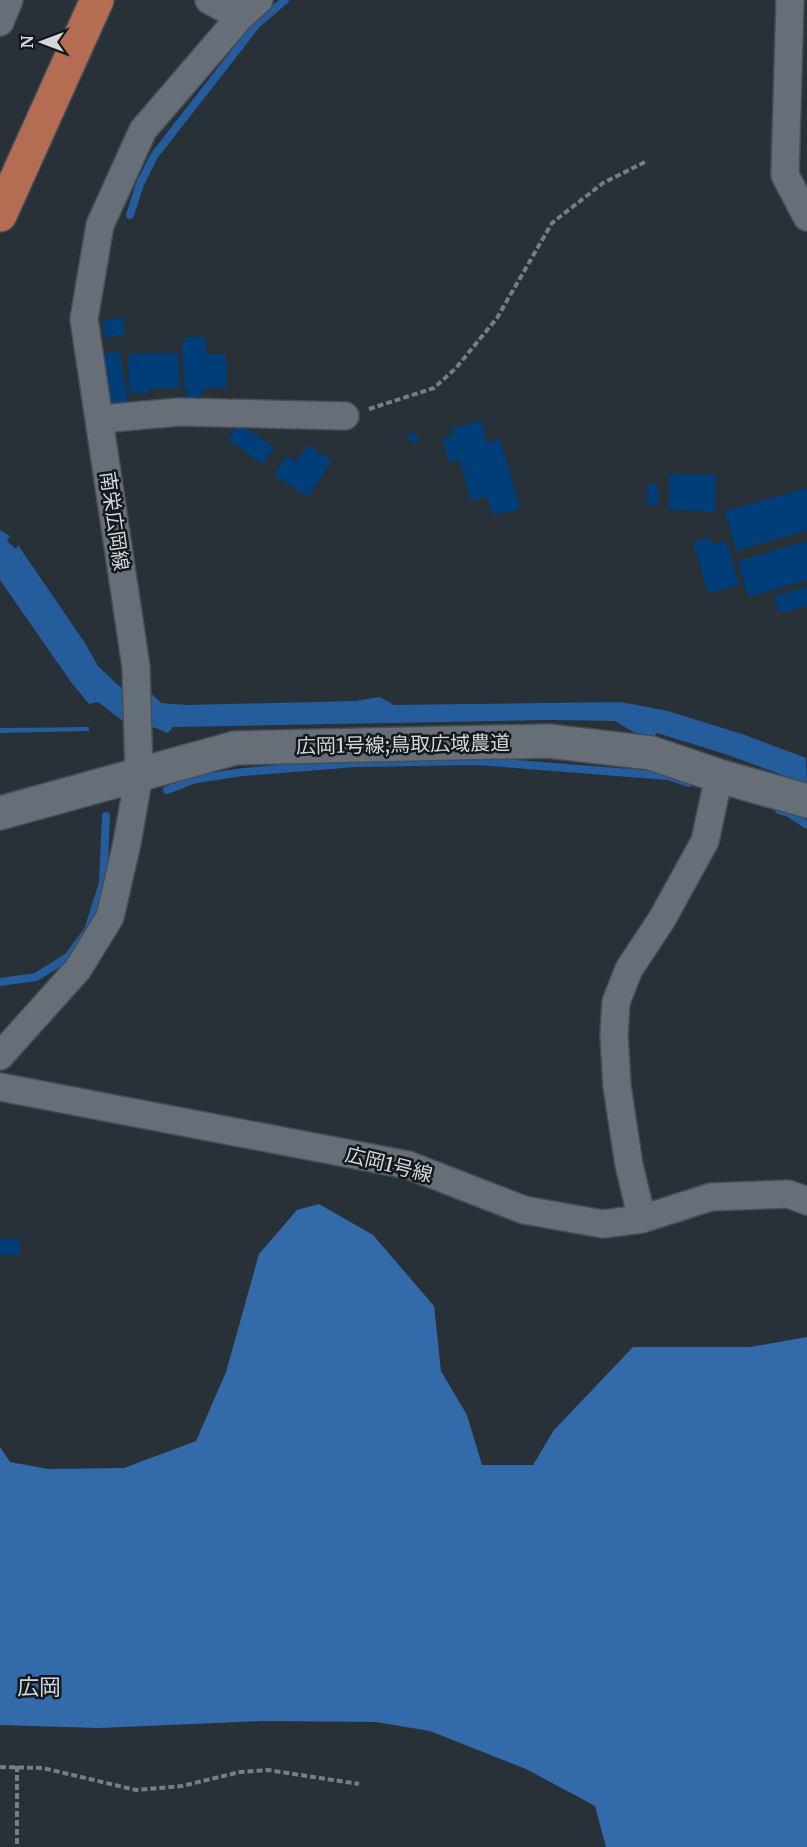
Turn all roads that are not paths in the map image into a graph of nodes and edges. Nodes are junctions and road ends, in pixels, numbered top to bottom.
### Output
1 (9, 0) edge
2 (97, 0) edge
3 (209, 0) edge
4 (790, 0) edge
5 (250, 8) edge
6 (0, 22) edge
7 (0, 215) edge
8 (807, 217) edge
9 (345, 417) road end
10 (101, 419) junction
11 (139, 775) junction
12 (719, 777) junction
13 (807, 801) edge
14 (0, 813) edge
15 (0, 1056) edge
16 (0, 1087) edge
17 (807, 1201) edge
18 (642, 1219) junction

1 - 6 street
2 - 7 highway
3 - 5 street
4 - 8 street
5 - 10 street, 南栄広岡線
9 - 10 street
10 - 11 street, 南栄広岡線
11 - 12 street, 広岡1号線;鳥取広域農道
11 - 14 street, 広岡1号線;鳥取広域農道
11 - 15 street, 南栄広岡線
12 - 13 street, 広岡1号線;鳥取広域農道
12 - 18 street
16 - 18 street, 広岡1号線
17 - 18 street, 広岡1号線

